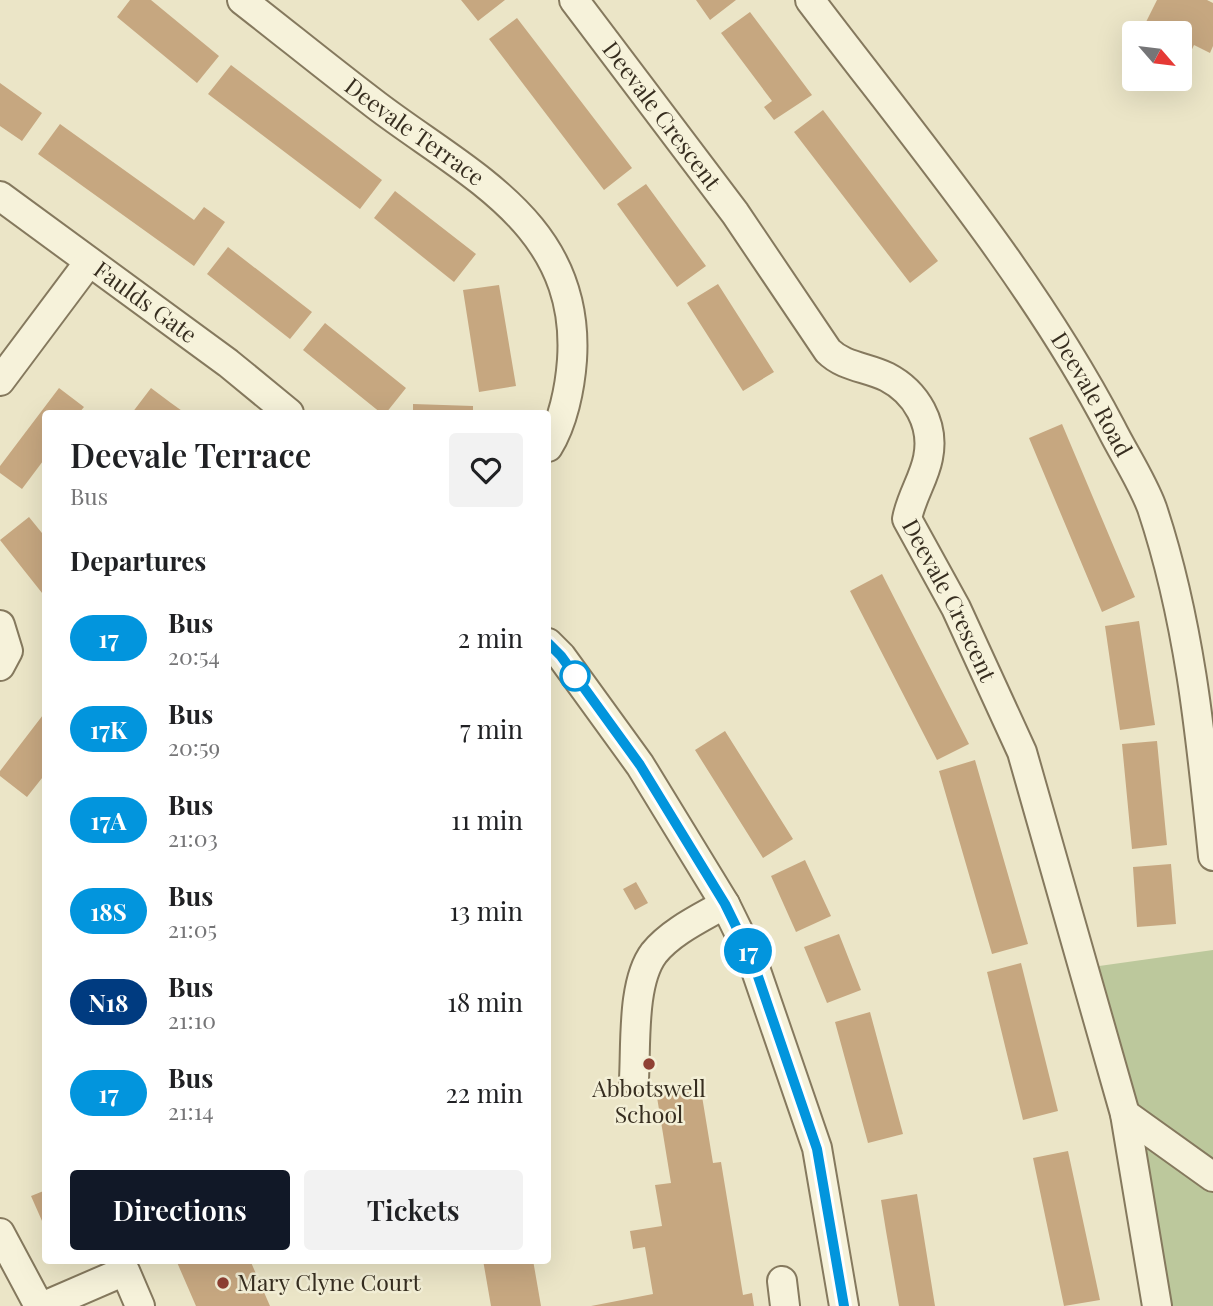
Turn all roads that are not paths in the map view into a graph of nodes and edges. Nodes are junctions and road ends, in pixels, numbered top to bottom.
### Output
1 (242, 0) edge
2 (573, 0) edge
3 (810, 0) edge
4 (0, 196) edge
5 (89, 262) junction
6 (0, 381) edge
7 (285, 410) edge
8 (551, 439) edge
9 (0, 625) edge
10 (551, 646) edge
11 (0, 666) edge
12 (1213, 856) edge
13 (725, 904) junction
14 (634, 1079) dead end
15 (1125, 1114) junction
16 (1213, 1177) edge
17 (0, 1233) edge
18 (41, 1306) edge
19 (140, 1306) edge
20 (844, 1306) edge
21 (1157, 1306) edge

1 - 8 street, Deevale Terrace
2 - 15 street, Deevale Crescent
3 - 12 street, Deevale Road
4 - 5 street, Faulds Gate
5 - 6 street
5 - 7 street, Faulds Gate
9 - 11 street
10 - 13 street
13 - 14 street
13 - 20 street
15 - 16 street
15 - 21 street, Deevale Crescent
17 - 18 street
18 - 19 street

